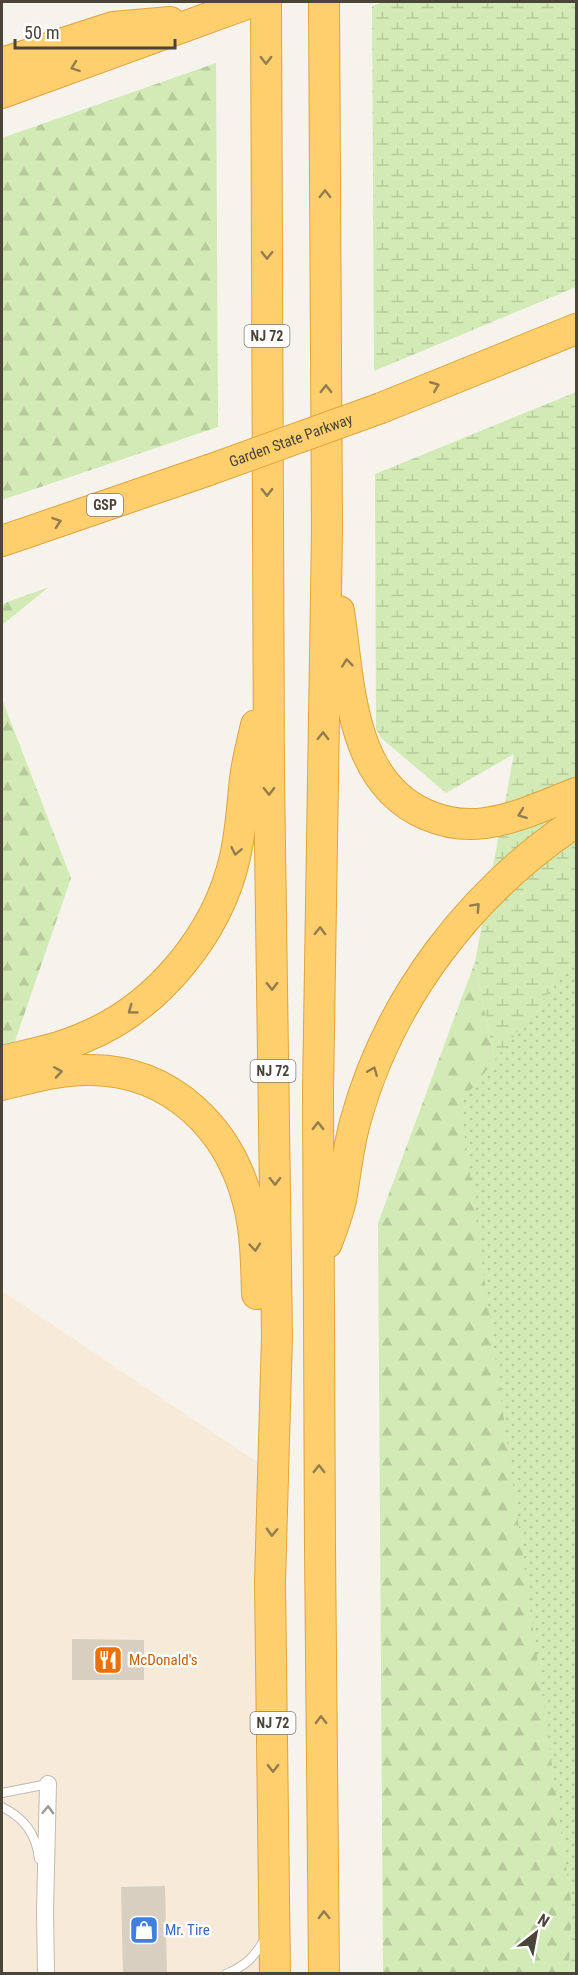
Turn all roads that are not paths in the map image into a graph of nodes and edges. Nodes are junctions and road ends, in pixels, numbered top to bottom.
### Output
1 (252, 2) edge
2 (266, 2) edge
3 (324, 2) edge
4 (209, 19) junction
5 (2, 63) edge
6 (2, 93) edge
7 (576, 329) edge
8 (327, 531) junction
9 (2, 541) edge
10 (268, 670) junction
11 (576, 793) edge
12 (576, 822) edge
13 (2, 1061) edge
14 (2, 1085) edge
15 (319, 1269) junction
16 (274, 1473) junction
17 (48, 1784) joint
18 (2, 1793) edge
19 (2, 1807) edge
20 (45, 1910) junction
21 (274, 1923) junction
22 (46, 1974) edge
23 (226, 1974) edge
24 (275, 1974) edge
25 (324, 1974) edge

1 - 4 highway
2 -> 10 highway, NJ 72
8 -> 3 highway, NJ 72
4 - 5 highway
4 -> 6 highway
9 -> 7 highway, Garden State Parkway / GSP, bridge
11 -> 8 highway
15 -> 8 highway, NJ 72
10 -> 13 highway
10 -> 16 highway, NJ 72
15 -> 12 highway
14 -> 16 highway
25 -> 15 highway, NJ 72
16 -> 21 highway, NJ 72
17 - 18 lane
20 -> 17 street
19 - 20 lane
20 - 22 street
21 - 23 lane
21 - 24 highway, NJ 72

